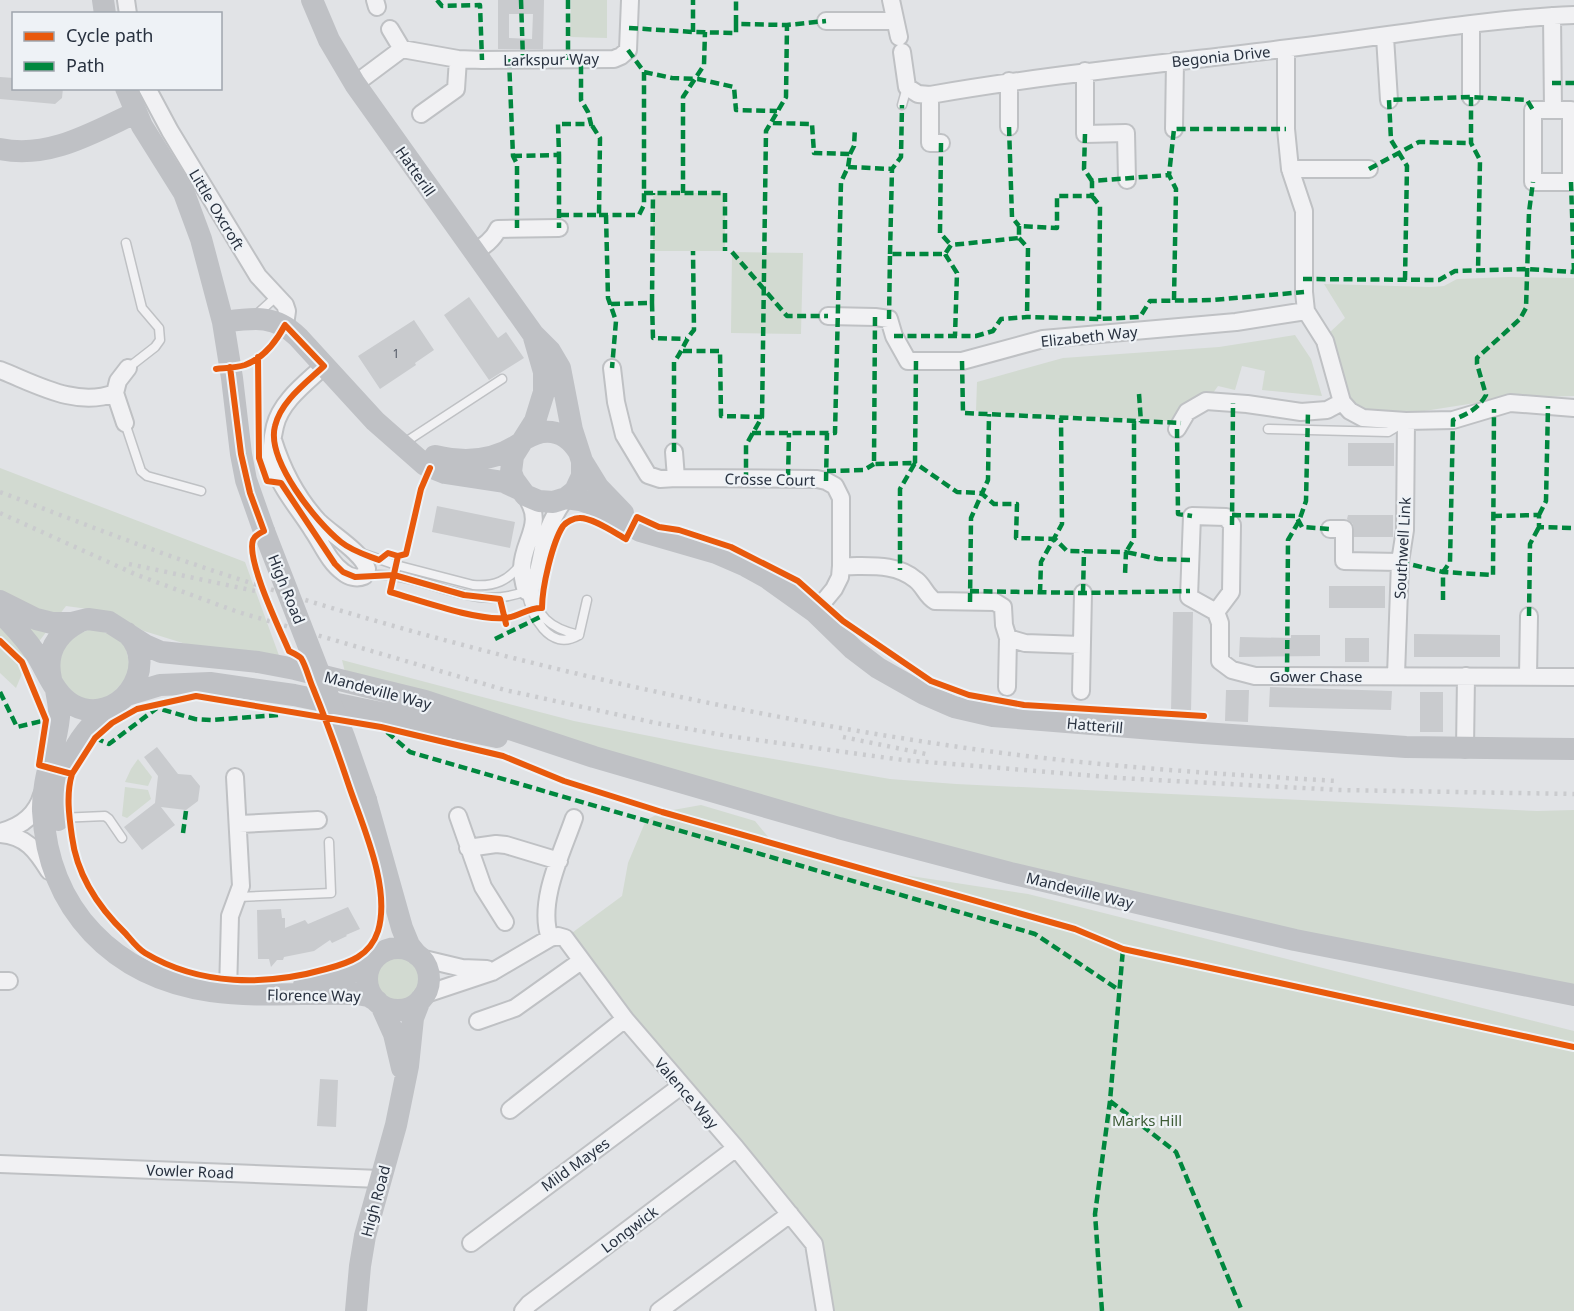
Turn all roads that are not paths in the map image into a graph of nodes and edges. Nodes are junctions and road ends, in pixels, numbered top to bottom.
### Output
1 (312, 0) edge
2 (630, 0) edge
3 (891, 0) edge
4 (1574, 15) edge
5 (1552, 16) junction
6 (826, 21) dead end
7 (1471, 25) junction
8 (390, 29) dead end
9 (899, 37) junction
10 (1385, 37) junction
11 (402, 49) junction
12 (1286, 49) junction
13 (458, 59) junction
14 (1175, 61) junction
15 (1084, 71) junction
16 (1009, 81) junction
17 (355, 84) junction
18 (907, 87) junction
19 (127, 90) edge
20 (148, 90) edge
21 (930, 95) junction
22 (1471, 98) dead end
23 (1389, 100) dead end
24 (902, 105) dead end
25 (1552, 110) junction
26 (135, 113) junction
27 (421, 114) dead end
28 (1009, 127) dead end
29 (1174, 129) dead end
30 (941, 143) dead end
31 (0, 148) edge
32 (1290, 169) junction
33 (1369, 170) dead end
34 (1127, 180) dead end
35 (559, 228) dead end
36 (126, 243) dead end
37 (474, 252) junction
38 (278, 296) junction
39 (1306, 310) junction
40 (828, 316) dead end
41 (250, 319) junction
42 (222, 322) junction
43 (285, 325) junction
44 (533, 334) junction
45 (324, 366) junction
46 (128, 368) joint
47 (612, 368) dead end
48 (0, 369) edge
49 (502, 379) dead end
50 (115, 393) junction
51 (1342, 402) junction
52 (1574, 408) edge
53 (1406, 421) junction
54 (125, 423) joint
55 (1177, 429) dead end
56 (1268, 429) dead end
57 (273, 440) junction
58 (522, 441) junction
59 (402, 445) junction
60 (674, 452) dead end
61 (580, 456) junction
62 (676, 478) junction
63 (201, 491) dead end
64 (522, 492) junction
65 (566, 498) junction
66 (1330, 529) dead end
67 (666, 538) junction
68 (352, 549) junction
69 (523, 561) junction
70 (1400, 562) junction
71 (842, 566) junction
72 (364, 576) junction
73 (531, 586) junction
74 (1083, 593) dead end
75 (587, 600) dead end
76 (0, 601) edge
77 (0, 612) edge
78 (815, 612) junction
79 (1216, 612) junction
80 (1529, 616) dead end
81 (79, 622) junction
82 (126, 632) junction
83 (579, 635) junction
84 (1008, 638) junction
85 (1082, 645) junction
86 (1396, 675) junction
87 (1466, 676) junction
88 (1528, 676) junction
89 (1574, 677) edge
90 (54, 685) junction
91 (1007, 687) dead end
92 (1081, 691) dead end
93 (122, 699) junction
94 (1465, 749) junction
95 (1574, 749) edge
96 (594, 757) junction
97 (235, 777) dead end
98 (44, 788) junction
99 (458, 816) dead end
100 (58, 818) junction
101 (574, 818) dead end
102 (318, 820) dead end
103 (239, 824) junction
104 (0, 833) edge
105 (122, 838) dead end
106 (329, 842) dead end
107 (468, 848) junction
108 (559, 861) junction
109 (390, 887) junction
110 (238, 897) junction
111 (70, 905) junction
112 (505, 922) dead end
113 (550, 938) junction
114 (419, 957) junction
115 (375, 958) junction
116 (581, 962) junction
117 (505, 965) junction
118 (178, 983) junction
119 (238, 993) junction
120 (1574, 995) edge
121 (422, 997) junction
122 (379, 1003) junction
123 (625, 1019) junction
124 (478, 1021) dead end
125 (681, 1086) junction
126 (402, 1092) junction
127 (510, 1110) dead end
128 (736, 1148) junction
129 (0, 1164) edge
130 (380, 1179) junction
131 (790, 1214) junction
132 (471, 1243) dead end
133 (356, 1311) edge
134 (523, 1311) edge
135 (658, 1311) edge
136 (825, 1311) edge

1 - 17 street, Hatterill
2 - 13 street, Larkspur Way
3 - 9 street
4 - 5 street, Begonia Drive
5 - 7 street, Begonia Drive
5 - 25 street
6 - 9 street
7 - 10 street, Begonia Drive
7 - 22 street
8 - 11 street
9 - 18 street
10 - 12 street, Begonia Drive
10 - 23 street
11 - 13 street, Larkspur Way
11 - 17 street
12 - 14 street, Begonia Drive
12 - 32 street
13 - 27 street
14 - 15 street, Begonia Drive
14 - 29 street
15 - 16 street, Begonia Drive
15 - 34 street
16 - 21 street, Begonia Drive
16 - 28 street
17 - 37 street, Hatterill
18 - 21 street, Begonia Drive
18 - 24 lane
19 - 26 street, High Road
20 - 38 street, Little Oxcroft
21 - 30 street
25 - 25 street
26 - 31 street
26 - 42 street, High Road
32 - 33 street
32 - 39 street
35 - 37 street
36 - 46 lane
37 - 44 street, Hatterill
38 - 41 lane
38 - 43 street, Little Oxcroft
39 - 40 street, Elizabeth Way
39 - 51 street
41 - 42 street
41 - 43 street
42 - 109 street, High Road, bridge
43 - 45 street
44 - 58 street, Hatterill
44 - 61 street, Hatterill
45 - 57 street
45 - 59 street
46 - 50 street
47 - 62 street, Crosse Court
48 - 50 street
49 - 59 lane
50 - 54 street
51 - 53 street
51 - 55 street
52 - 53 street
53 - 56 lane
53 - 70 street, Southwell Link
54 - 63 lane
57 - 68 street
57 - 72 street
58 - 59 street
58 - 61 street, Hatterill
58 - 64 street, Hatterill
59 - 64 street
60 - 62 street
61 - 65 street, Hatterill
61 - 67 street, Hatterill
62 - 71 street, Crosse Court
64 - 65 street, Hatterill
64 - 69 street
65 - 67 street, Hatterill
65 - 73 street
66 - 70 street
67 - 78 street, Hatterill
68 - 69 lane
68 - 72 street
69 - 73 street
70 - 86 street, Southwell Link
71 - 78 street, Crosse Court
71 - 84 street
72 - 73 lane
73 - 83 lane
73 - 83 lane
74 - 85 street
75 - 83 lane
76 - 81 street, Mandeville Way
77 - 90 street, Mandeville Way
78 - 94 street, Hatterill
79 - 79 street
79 - 86 street, Gower Chase
80 - 88 street
81 - 82 street, Mandeville Way
81 - 90 street
82 - 93 street
82 - 96 street, Mandeville Way
84 - 85 street
84 - 91 street
85 - 92 street
86 - 87 street, Gower Chase
87 - 88 street, Gower Chase
87 - 94 street
88 - 89 street, Gower Chase
90 - 93 street, Mandeville Way
90 - 98 street, Florence Way
93 - 96 street, Mandeville Way
93 - 100 street, Florence Way
94 - 95 street, Hatterill
96 - 120 street, Mandeville Way
97 - 103 street
98 - 104 street
98 - 111 street, Florence Way
99 - 107 street
100 - 105 lane
100 - 118 street, Florence Way
101 - 108 street
102 - 103 street
103 - 110 street
104 - 111 street
106 - 110 lane
107 - 108 street
107 - 112 street
108 - 113 street
109 - 114 street, High Road
109 - 115 street, High Road
110 - 119 street
111 - 118 street, Florence Way
113 - 116 street, Valence Way
113 - 117 street
114 - 115 street
114 - 117 street
114 - 121 street
115 - 119 street, Florence Way
115 - 122 street
116 - 123 street, Valence Way
116 - 124 street
117 - 121 street
118 - 119 street, Florence Way
119 - 122 street, Florence Way
121 - 122 street
121 - 126 street, High Road
122 - 126 street, High Road
123 - 125 street, Valence Way
123 - 127 street
125 - 128 street, Valence Way
125 - 132 street, Mild Mayes
126 - 130 street, High Road
128 - 131 street, Valence Way
128 - 134 street, Longwick
129 - 130 street, Vowler Road
130 - 133 street, High Road
131 - 135 street
131 - 136 street, Valence Way

